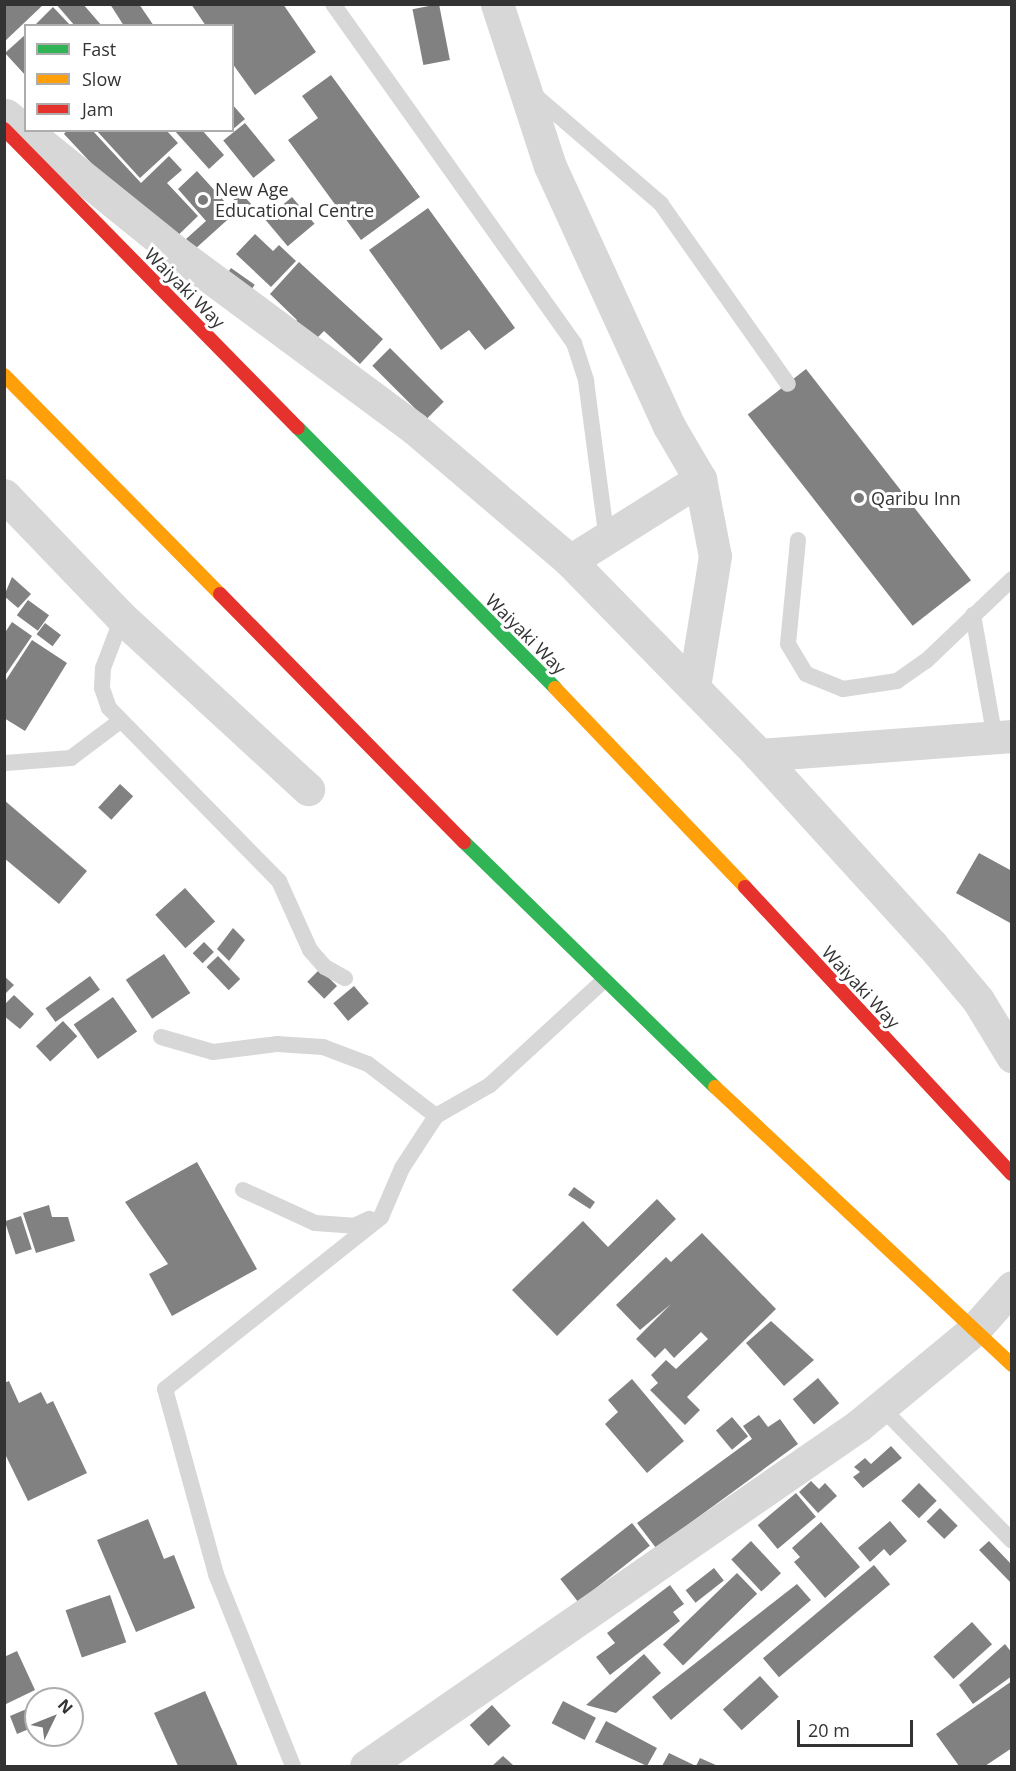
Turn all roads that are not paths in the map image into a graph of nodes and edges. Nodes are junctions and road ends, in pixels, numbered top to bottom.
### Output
1 (333, 4) edge
2 (497, 4) edge
3 (523, 86) junction
4 (4, 114) edge
5 (4, 129) edge
6 (24, 130) edge
7 (26, 132) edge
8 (4, 375) edge
9 (788, 384) dead end
10 (700, 479) junction
11 (4, 495) edge
12 (607, 540) junction
13 (798, 540) dead end
14 (570, 561) junction
15 (1011, 579) edge
16 (973, 615) junction
17 (122, 618) junction
18 (694, 687) junction
19 (119, 722) junction
20 (1003, 737) edge
21 (759, 754) junction
22 (5, 763) edge
23 (308, 789) dead end
24 (345, 978) dead end
25 (602, 982) junction
26 (161, 1037) dead end
27 (1011, 1056) edge
28 (436, 1116) junction
29 (1011, 1174) edge
30 (243, 1190) dead end
31 (384, 1213) junction
32 (1011, 1287) edge
33 (974, 1330) junction
34 (1011, 1365) edge
35 (881, 1407) junction
36 (1011, 1541) edge
37 (293, 1767) edge
38 (366, 1767) edge

1 - 12 lane
2 - 3 street
3 - 9 lane
3 - 10 street
4 - 6 street
5 - 29 highway, Waiyaki Way
7 - 14 street
8 - 25 highway
10 - 12 street
10 - 18 street
11 - 17 street
12 - 14 street
13 - 16 lane
14 - 18 street
15 - 16 lane
16 - 20 lane
17 - 19 lane
17 - 23 street
18 - 21 street
19 - 22 lane
19 - 24 lane
20 - 21 street
21 - 27 street
25 - 28 lane
25 - 33 highway
26 - 28 lane
28 - 31 lane
30 - 31 lane
31 - 37 lane
32 - 33 street
33 - 34 highway
33 - 35 street
35 - 36 lane
35 - 38 street

